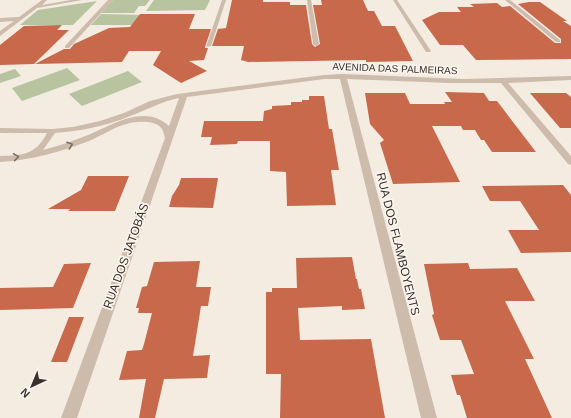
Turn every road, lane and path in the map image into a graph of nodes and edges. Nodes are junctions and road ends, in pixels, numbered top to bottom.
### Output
1 (45, 0) edge
2 (80, 0) edge
3 (111, 0) edge
4 (224, 0) edge
5 (309, 0) edge
6 (395, 0) edge
7 (507, 0) edge
8 (35, 7) junction
9 (18, 19) junction
10 (0, 20) edge
11 (0, 34) edge
12 (558, 41) dead end
13 (316, 44) dead end
14 (208, 46) dead end
15 (67, 47) dead end
16 (428, 51) dead end
17 (343, 76) junction
18 (571, 78) edge
19 (503, 81) junction
20 (180, 98) junction
21 (130, 120) junction
22 (1, 130) edge
23 (52, 131) junction
24 (167, 133) junction
25 (32, 155) junction
26 (0, 159) edge
27 (571, 162) edge
28 (69, 418) edge
29 (428, 418) edge

1 - 8 street
2 - 8 street
3 - 15 street
4 - 14 street
5 - 13 street
6 - 16 street
7 - 12 street
8 - 9 street
9 - 10 street
9 - 11 street
17 - 19 street, AVENIDA DAS PALMEIRAS
17 - 20 street, AVENIDA DAS PALMEIRAS
17 - 29 street, RUA DOS FLAMBOYENTS
18 - 19 street, AVENIDA DAS PALMEIRAS
19 - 27 street
20 - 21 street, AVENIDA DAS PALMEIRAS
20 - 23 street, AVENIDA DAS PALMEIRAS
20 - 24 street, RUA DOS JATOBÁS
21 - 24 street, AVENIDA DAS PALMEIRAS
25 -> 21 street, AVENIDA DAS PALMEIRAS
22 - 23 street, AVENIDA DAS PALMEIRAS
23 - 25 street
24 - 28 street, RUA DOS JATOBÁS
26 -> 25 street, AVENIDA DAS PALMEIRAS

